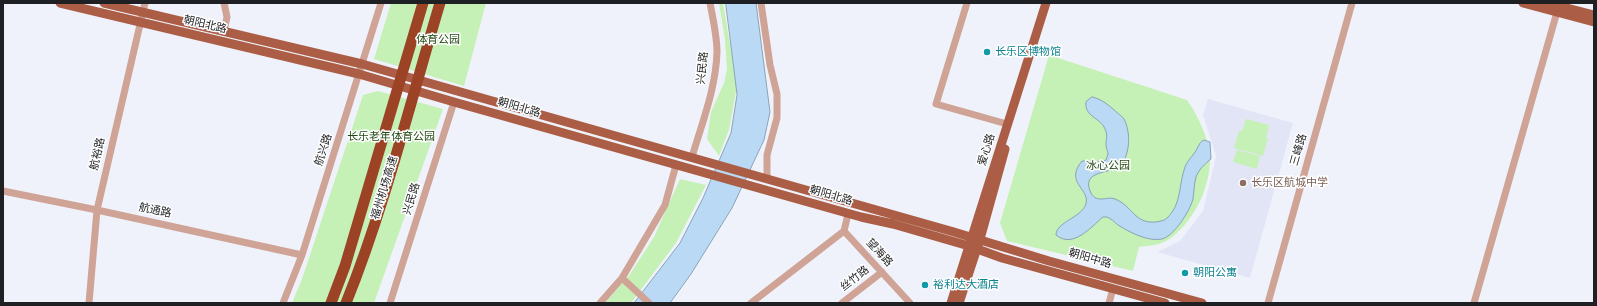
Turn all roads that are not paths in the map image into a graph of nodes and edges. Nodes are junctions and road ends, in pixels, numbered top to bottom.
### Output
1 (60, 3) edge
2 (104, 3) edge
3 (224, 3) edge
4 (381, 3) edge
5 (422, 3) edge
6 (440, 3) edge
7 (710, 3) edge
8 (761, 3) edge
9 (967, 3) edge
10 (1046, 3) edge
11 (1352, 3) edge
12 (1523, 3) edge
13 (1547, 3) edge
14 (144, 8) edge
15 (1558, 9) junction
16 (1594, 15) edge
17 (141, 22) junction
18 (1594, 22) edge
19 (224, 31) junction
20 (362, 64) junction
21 (359, 74) junction
22 (454, 102) junction
23 (1007, 124) junction
24 (692, 157) junction
25 (676, 165) junction
26 (767, 178) junction
27 (3, 191) edge
28 (97, 210) junction
29 (848, 214) junction
30 (844, 231) junction
31 (975, 243) junction
32 (302, 255) junction
33 (882, 272) junction
34 (1091, 272) junction
35 (622, 278) junction
36 (1088, 282) junction
37 (1113, 288) junction
38 (89, 303) edge
39 (284, 303) edge
40 (331, 303) edge
41 (346, 303) edge
42 (390, 303) edge
43 (600, 303) edge
44 (649, 303) edge
45 (751, 303) edge
46 (842, 303) edge
47 (910, 303) edge
48 (950, 303) edge
49 (959, 303) edge
50 (1109, 303) edge
51 (1165, 303) edge
52 (1202, 303) edge
53 (1268, 303) edge
54 (1474, 303) edge

1 - 17 main road, 朝阳北路
2 - 14 main road, 朝阳北路
3 - 19 street
4 - 20 street, 航兴路
5 - 40 highway, 福州机场高速
6 - 41 highway, 福州机场高速
7 - 24 street, 兴民路
8 - 26 street
9 - 23 street
10 - 23 main road, 爱心路
10 - 31 main road, 爱心路
11 - 53 street, 三峰路
12 - 15 main road
13 - 15 main road
14 - 17 street, 航裕路
14 - 19 main road, 朝阳北路
15 - 16 main road
15 - 18 main road
15 - 54 street
17 - 21 main road, 朝阳北路
17 - 28 street, 航裕路
19 - 20 main road, 朝阳北路
20 - 21 street, 航兴路
20 - 24 main road, 朝阳北路
21 - 22 main road, 朝阳北路
21 - 32 street, 航兴路
22 - 25 main road, 朝阳北路
22 - 42 street, 兴民路
23 - 31 main road, 爱心路
24 - 26 main road, 朝阳北路
25 - 29 main road, 朝阳北路
25 - 35 street
26 - 31 main road, 朝阳北路
27 - 28 street, 航通路
28 - 32 street, 航通路
28 - 38 street, 航裕路
29 - 30 street
29 - 31 main road, 朝阳北路
30 - 33 street, 望海路
30 - 45 street
31 - 34 main road, 朝阳中路
31 - 36 main road, 朝阳中路
31 - 48 main road, 爱心路
31 - 49 main road, 爱心路
32 - 39 street, 航兴路
33 - 46 street, 丝竹路
33 - 47 street, 望海路
34 - 36 main road
34 - 52 main road, 朝阳中路
35 - 43 street
35 - 44 street
36 - 37 main road, 朝阳中路
37 - 50 street
37 - 51 main road, 朝阳中路

